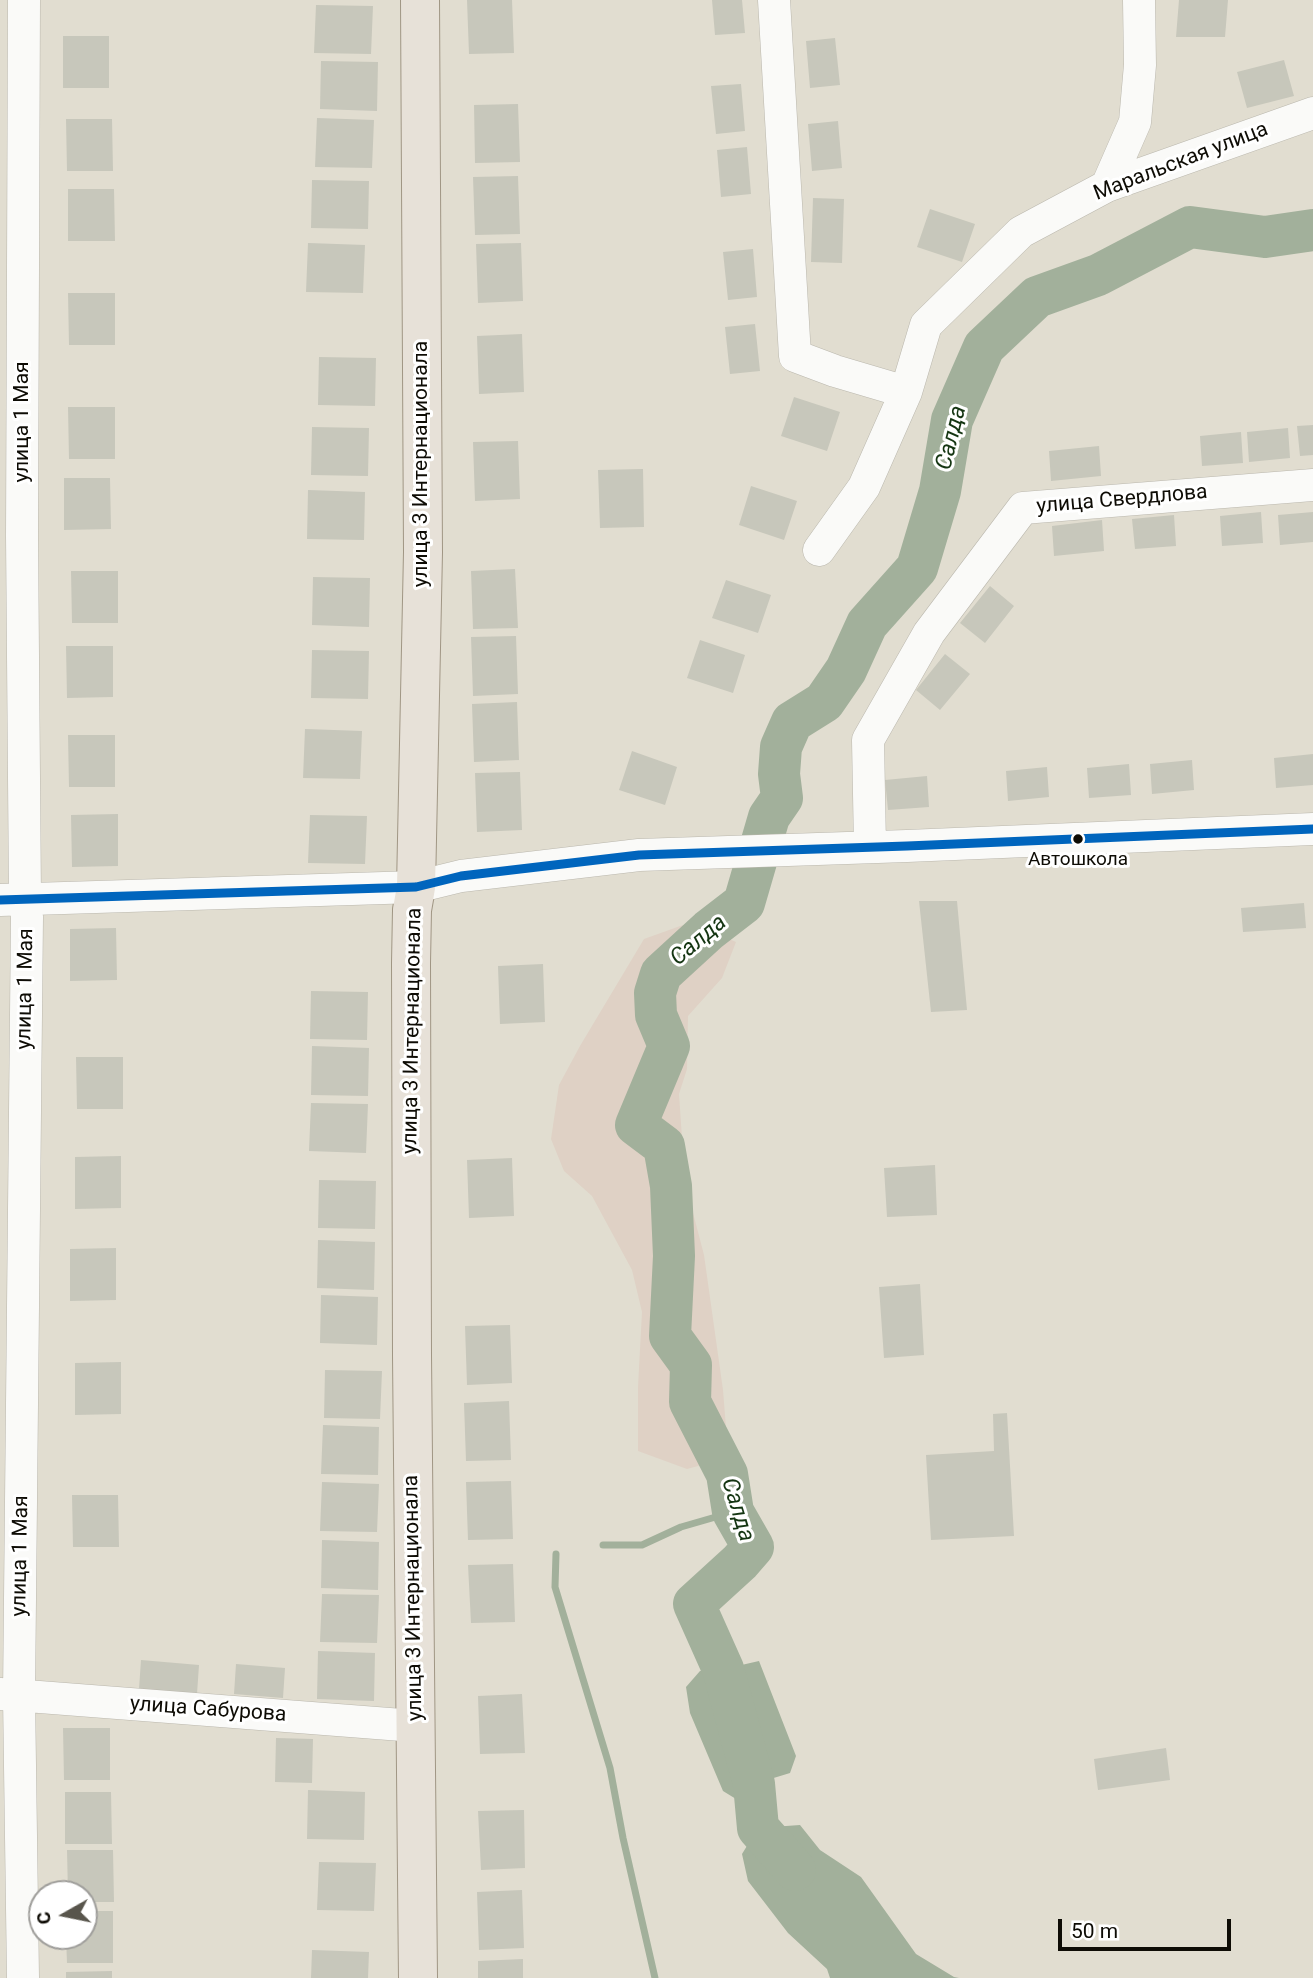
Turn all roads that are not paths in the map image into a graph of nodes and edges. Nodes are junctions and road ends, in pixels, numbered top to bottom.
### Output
1 (24, 0) edge
2 (420, 0) edge
3 (774, 0) edge
4 (1139, 0) edge
5 (1313, 113) edge
6 (1107, 186) junction
7 (906, 392) junction
8 (1313, 485) edge
9 (819, 550) dead end
10 (1313, 829) edge
11 (870, 848) junction
12 (416, 887) junction
13 (13, 900) edge
14 (10, 1695) edge
15 (415, 1726) junction
16 (23, 1978) edge
17 (418, 1978) edge

1 - 13 street, улица 1 Мая
2 - 12 main road, улица 3 Интернационала
3 - 7 street
4 - 6 street
5 - 6 street, Маральская улица
6 - 7 street, Маральская улица
7 - 9 street, Маральская улица
8 - 11 street, улица Свердлова
10 - 11 street
11 - 12 street
12 - 13 street
12 - 15 main road, улица 3 Интернационала
13 - 14 street, улица 1 Мая
14 - 15 street, улица Сабурова
14 - 16 street, улица 1 Мая
15 - 17 main road, улица 3 Интернационала

